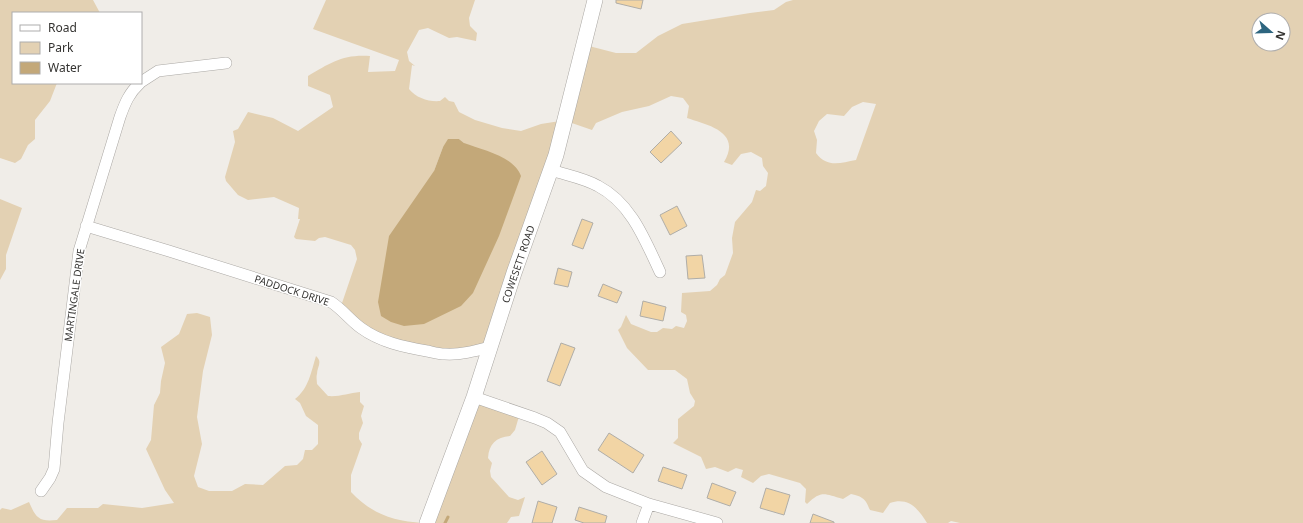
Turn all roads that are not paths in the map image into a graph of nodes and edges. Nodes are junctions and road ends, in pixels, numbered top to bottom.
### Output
1 (595, 0) edge
2 (226, 63) dead end
3 (142, 81) edge
4 (138, 84) edge
5 (551, 170) junction
6 (86, 226) junction
7 (660, 272) dead end
8 (490, 347) junction
9 (474, 397) junction
10 (41, 491) dead end
11 (649, 504) junction
12 (428, 523) edge
13 (642, 523) edge
14 (717, 523) edge

1 - 5 main road, COWESETT ROAD
2 - 3 street, MARTINGALE DRIVE
4 - 6 street, MARTINGALE DRIVE
5 - 7 street
5 - 8 main road, COWESETT ROAD
6 - 8 street, PADDOCK DRIVE
6 - 10 street, MARTINGALE DRIVE
8 - 9 main road, COWESETT ROAD
9 - 11 street
9 - 12 main road, COWESETT ROAD
11 - 13 street
11 - 14 street

